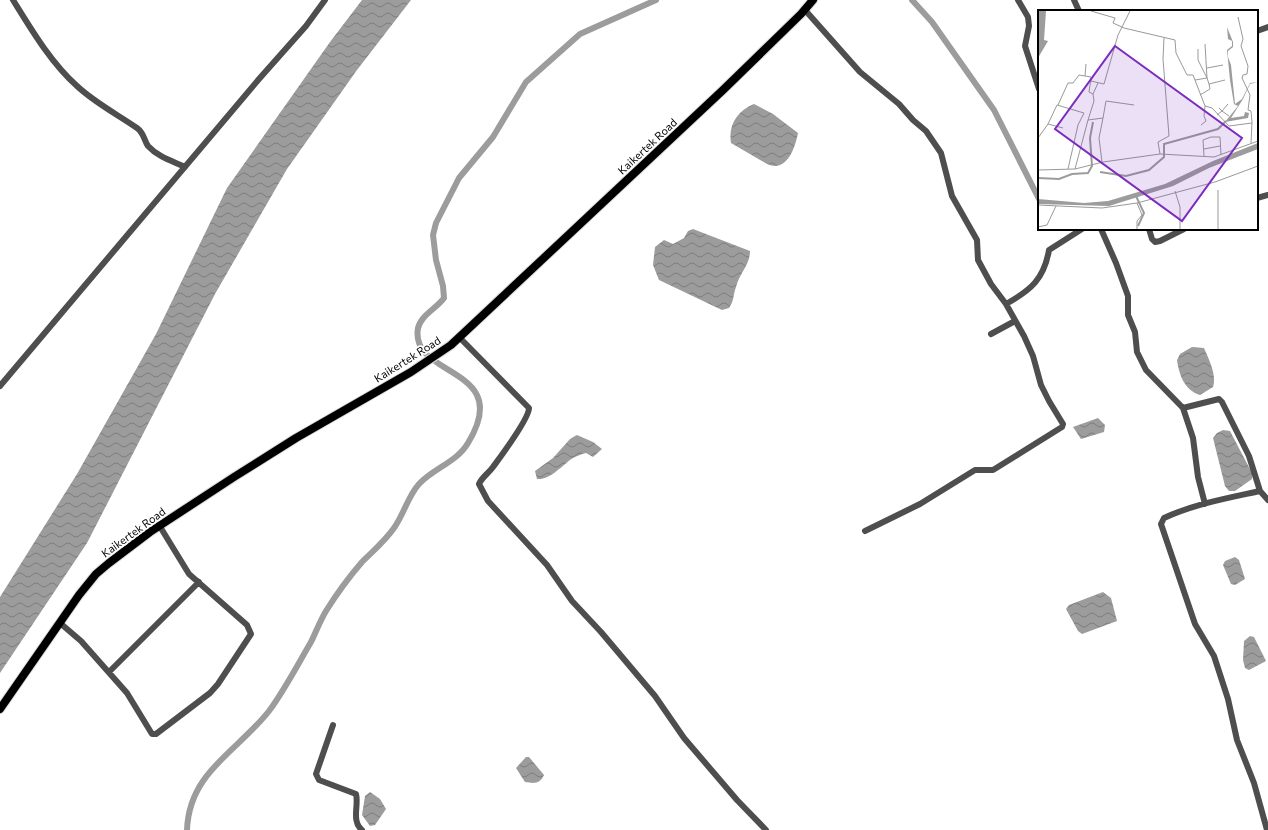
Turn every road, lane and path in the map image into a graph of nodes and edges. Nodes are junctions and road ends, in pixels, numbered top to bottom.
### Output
1 (13, 0) edge
2 (325, 0) edge
3 (813, 0) edge
4 (1018, 0) edge
5 (1074, 0) edge
6 (805, 10) junction
7 (1079, 10) edge
8 (1268, 27) edge
9 (1258, 31) edge
10 (1038, 87) edge
11 (185, 167) junction
12 (1268, 195) edge
13 (1258, 198) edge
14 (1080, 230) edge
15 (1101, 230) edge
16 (1149, 230) edge
17 (1182, 230) edge
18 (1006, 304) junction
19 (1015, 321) junction
20 (991, 334) dead end
21 (460, 338) junction
22 (0, 386) edge
23 (1183, 408) junction
24 (1260, 491) junction
25 (1268, 500) edge
26 (1205, 504) junction
27 (159, 525) junction
28 (865, 531) dead end
29 (198, 582) junction
30 (60, 624) junction
31 (109, 672) junction
32 (0, 709) edge
33 (333, 725) dead end
34 (362, 830) edge
35 (766, 830) edge
36 (1267, 830) edge

1 - 11 street
2 - 11 street
3 - 6 main road, Kaikertek Road
4 - 10 street
5 - 7 street
6 - 18 street
6 - 21 main road, Kaikertek Road
8 - 9 street
11 - 22 street
12 - 13 street
14 - 18 street
15 - 23 street
16 - 17 street
18 - 19 street
19 - 20 street
19 - 28 street
21 - 27 main road, Kaikertek Road
21 - 35 street
23 - 24 street
23 - 26 street
24 - 25 street
24 - 26 street
26 - 36 street
27 - 29 street
27 - 30 main road, Kaikertek Road
29 - 31 street
29 - 31 street
30 - 31 street
30 - 32 main road, Kaikertek Road
33 - 34 street

